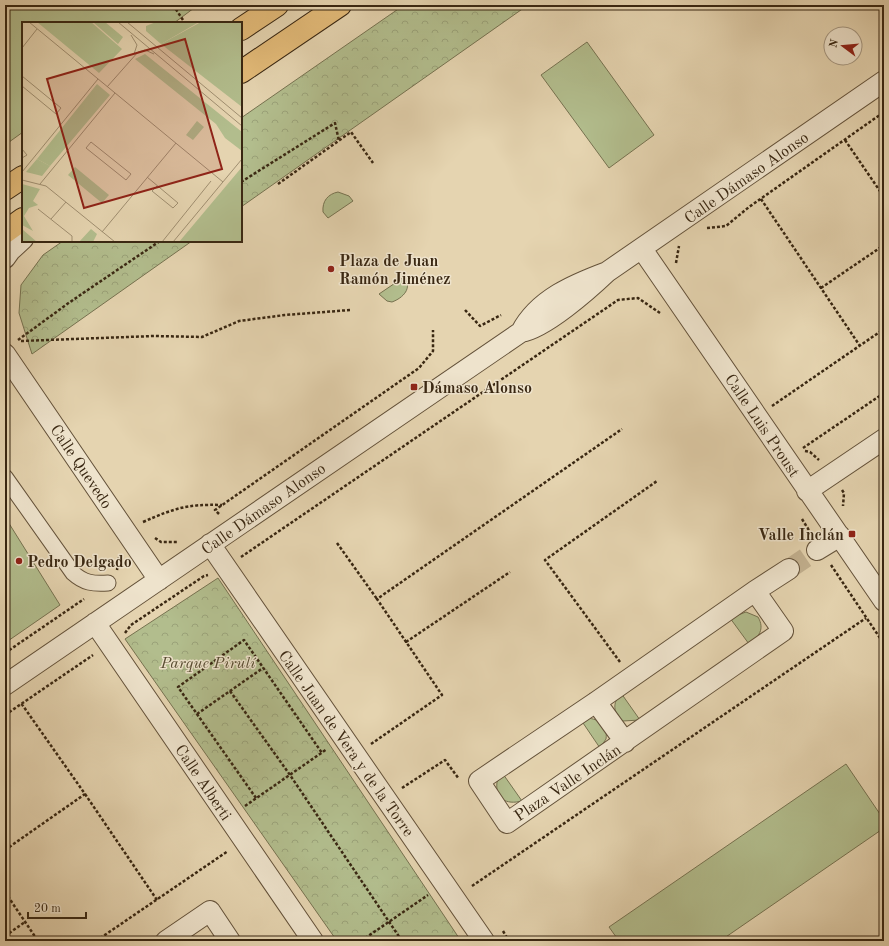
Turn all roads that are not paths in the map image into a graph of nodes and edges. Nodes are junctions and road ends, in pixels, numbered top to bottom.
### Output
1 (277, 5) edge
2 (340, 5) edge
3 (242, 28) edge
4 (242, 71) edge
5 (884, 81) edge
6 (22, 178) edge
7 (5, 189) edge
8 (22, 221) edge
9 (5, 232) edge
10 (22, 239) edge
11 (642, 249) junction
12 (5, 258) edge
13 (13, 347) edge
14 (881, 446) edge
15 (5, 477) edge
16 (807, 491) junction
17 (840, 536) junction
18 (210, 544) junction
19 (819, 549) tunnel mouth
20 (789, 569) tunnel mouth
21 (159, 580) junction
22 (108, 583) road end
23 (755, 591) junction
24 (884, 602) edge
25 (95, 623) junction
26 (5, 685) edge
27 (596, 702) junction
28 (625, 742) junction
29 (166, 941) edge
30 (230, 941) edge
31 (313, 941) edge
32 (484, 941) edge

1 - 3 main road
2 - 4 main road
5 - 11 street, Calle Dámaso Alonso
6 - 7 main road
8 - 9 main road
10 - 12 street
11 - 16 street, Calle Luis Proust
11 - 18 street, Calle Dámaso Alonso
13 - 21 street, Calle Quevedo
14 - 16 street
15 - 22 street
16 - 17 street, Calle Luis Proust
17 - 19 street
17 - 24 street, Calle Luis Proust
18 - 21 street, Calle Dámaso Alonso
18 - 32 street, Calle Juan de Vera y de la Torre
20 - 23 street
21 - 25 street, Calle Dámaso Alonso
23 - 27 street
23 - 28 street, Plaza Valle Inclán
25 - 26 street, Calle Dámaso Alonso
25 - 31 street, Calle Alberti
27 - 28 street, Plaza Valle Inclán
27 - 28 street, Plaza Valle Inclán
29 - 30 street

